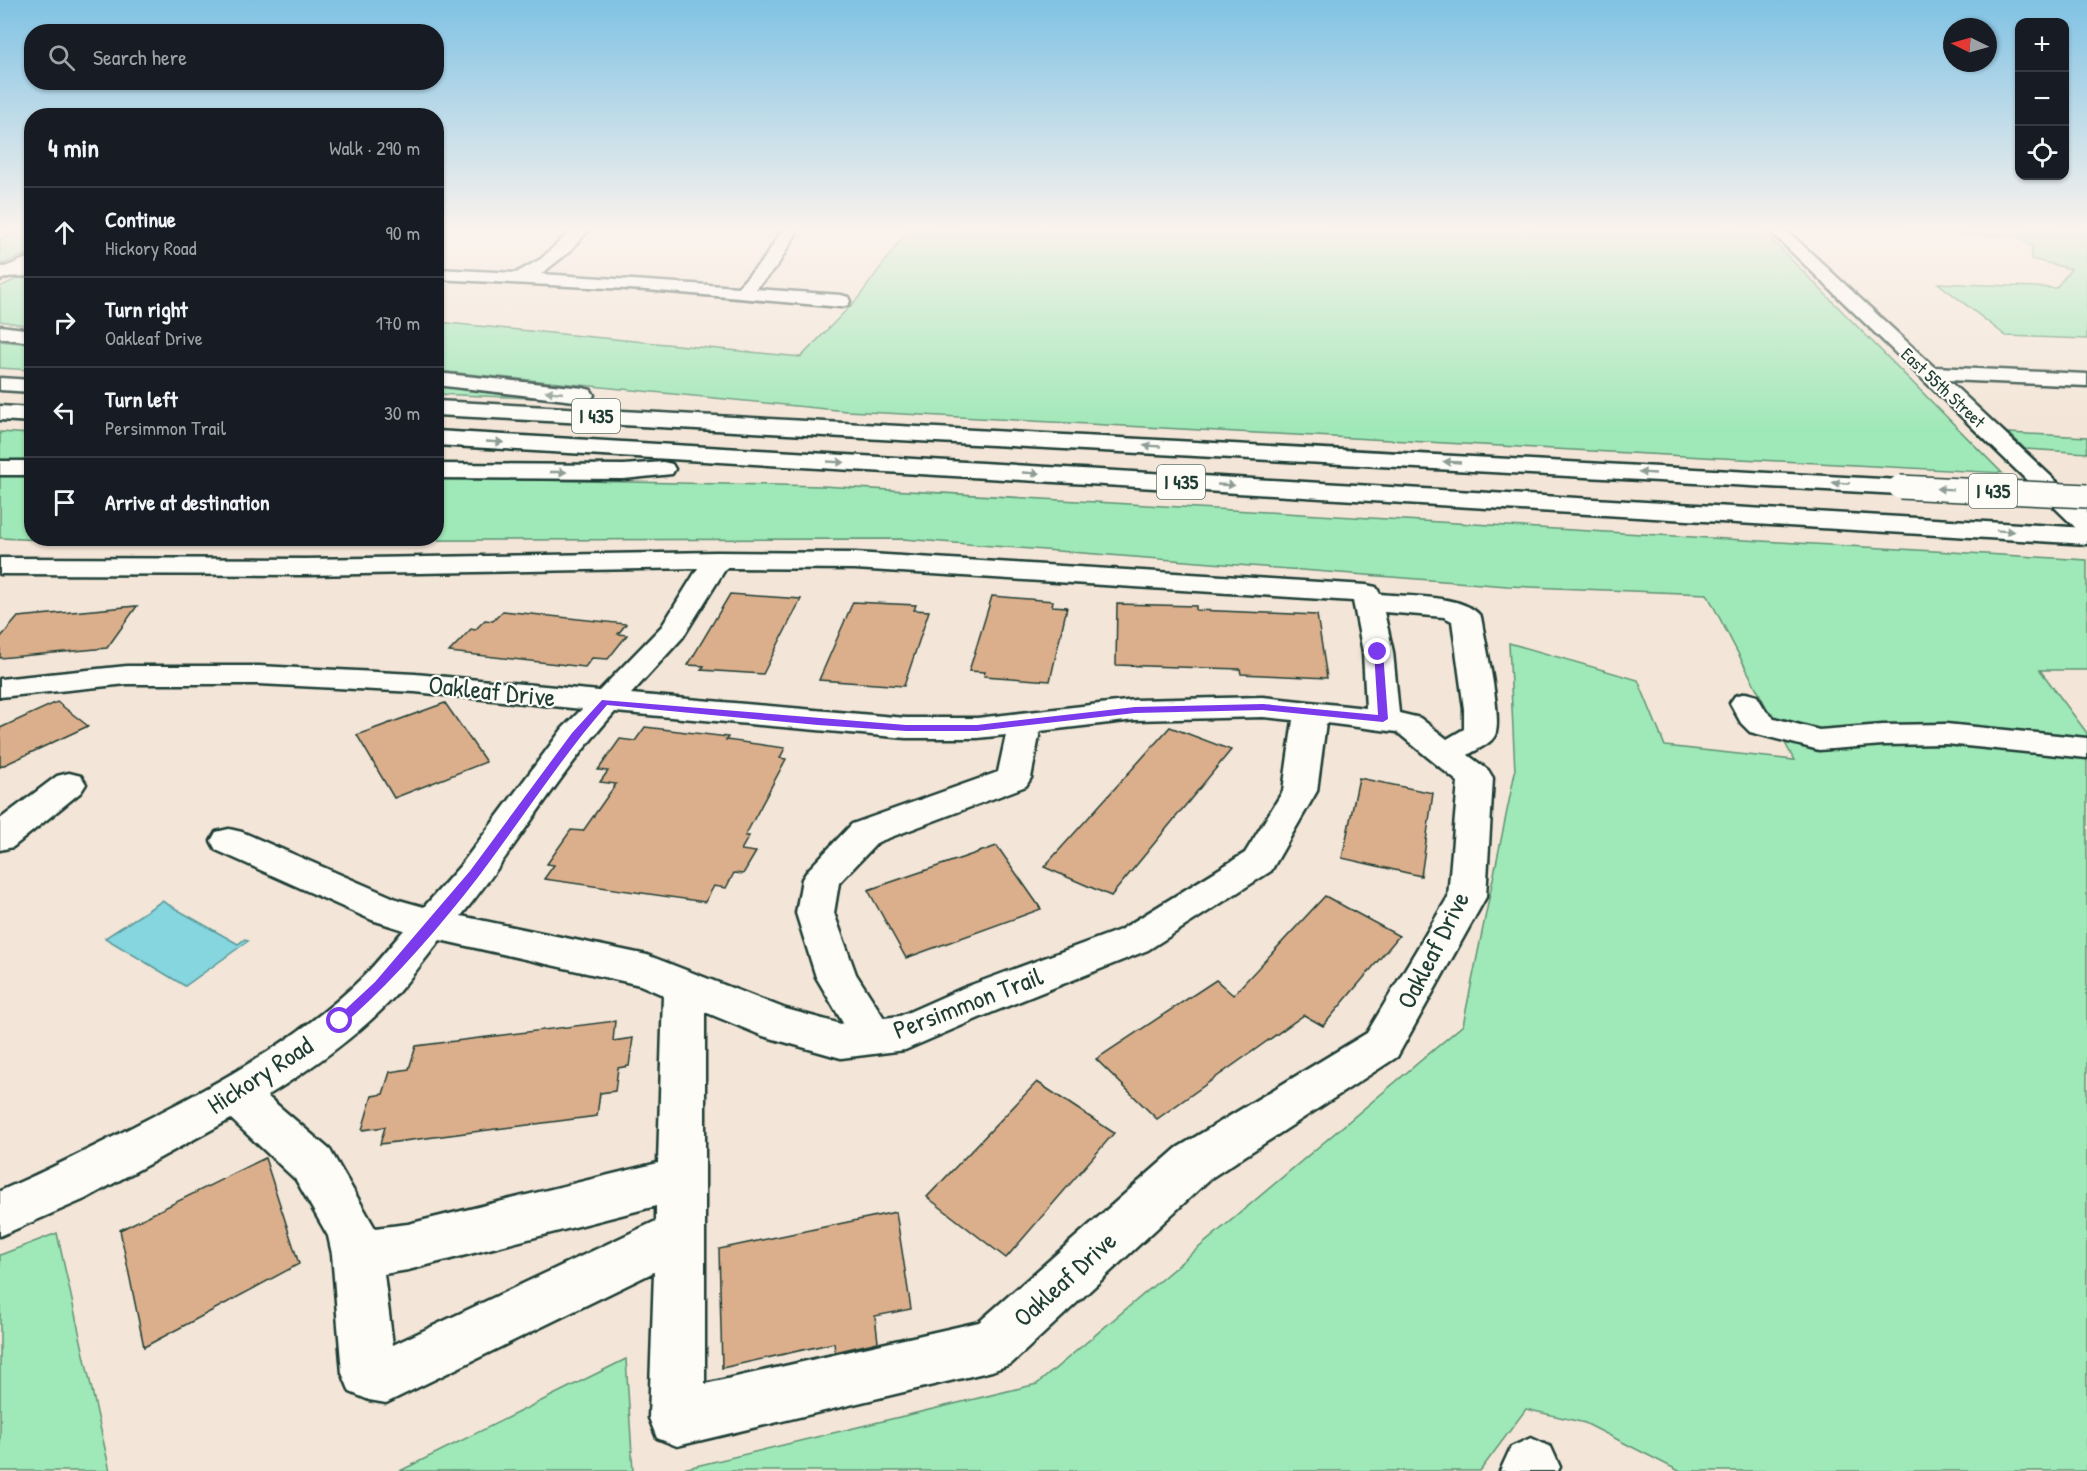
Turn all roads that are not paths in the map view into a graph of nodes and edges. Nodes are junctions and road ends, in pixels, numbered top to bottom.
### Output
1 (775, 296) edge
2 (1846, 296) edge
3 (841, 301) dead end
4 (0, 332) edge
5 (24, 335) edge
6 (1927, 373) junction
7 (444, 380) edge
8 (2087, 380) edge
9 (0, 384) edge
10 (24, 386) edge
11 (444, 408) edge
12 (0, 413) edge
13 (24, 414) edge
14 (756, 425) junction
15 (444, 438) edge
16 (794, 459) junction
17 (0, 468) edge
18 (24, 468) edge
19 (444, 471) edge
20 (2087, 496) edge
21 (2087, 524) edge
22 (2087, 536) edge
23 (717, 560) junction
24 (3, 569) edge
25 (1367, 598) junction
26 (0, 688) edge
27 (605, 702) junction
28 (1746, 704) dead end
29 (1310, 712) junction
30 (1383, 719) junction
31 (1025, 722) junction
32 (2087, 748) edge
33 (1446, 754) junction
34 (69, 784) dead end
35 (0, 838) edge
36 (229, 841) dead end
37 (432, 924) junction
38 (684, 986) junction
39 (873, 1037) junction
40 (234, 1094) junction
41 (681, 1178) junction
42 (0, 1214) edge
43 (680, 1234) junction
44 (357, 1254) junction

1 - 3 main road
2 - 6 main road, East 55th Street
4 - 5 main road
6 - 8 main road
6 - 21 main road, East 55th Street
14 -> 7 main road
9 - 10 main road
11 - 14 main road, I 435
12 - 13 main road
20 -> 14 main road, I 435, bridge
15 -> 16 main road, I 435
19 -> 16 main road
16 -> 22 main road, I 435
17 - 18 main road
23 - 24 main road
23 - 25 main road
23 - 27 main road, Hickory Road
25 - 30 main road
25 - 33 main road
26 - 27 main road, Oakleaf Drive
27 - 31 main road, Oakleaf Drive
27 - 37 main road, Hickory Road
28 - 32 main road
29 - 30 main road, Oakleaf Drive
29 - 31 main road, Oakleaf Drive
29 - 39 main road, Persimmon Trail
30 - 33 main road, Oakleaf Drive
31 - 39 main road
33 - 43 main road, Oakleaf Drive
34 - 35 main road
36 - 37 main road, Persimmon Trail
37 - 38 main road, Persimmon Trail
37 - 40 main road, Hickory Road
38 - 39 main road, Persimmon Trail
38 - 41 main road, Oakleaf Drive
40 - 42 main road, Hickory Road
40 - 44 main road
41 - 43 main road, Oakleaf Drive
41 - 44 main road
43 - 44 main road

